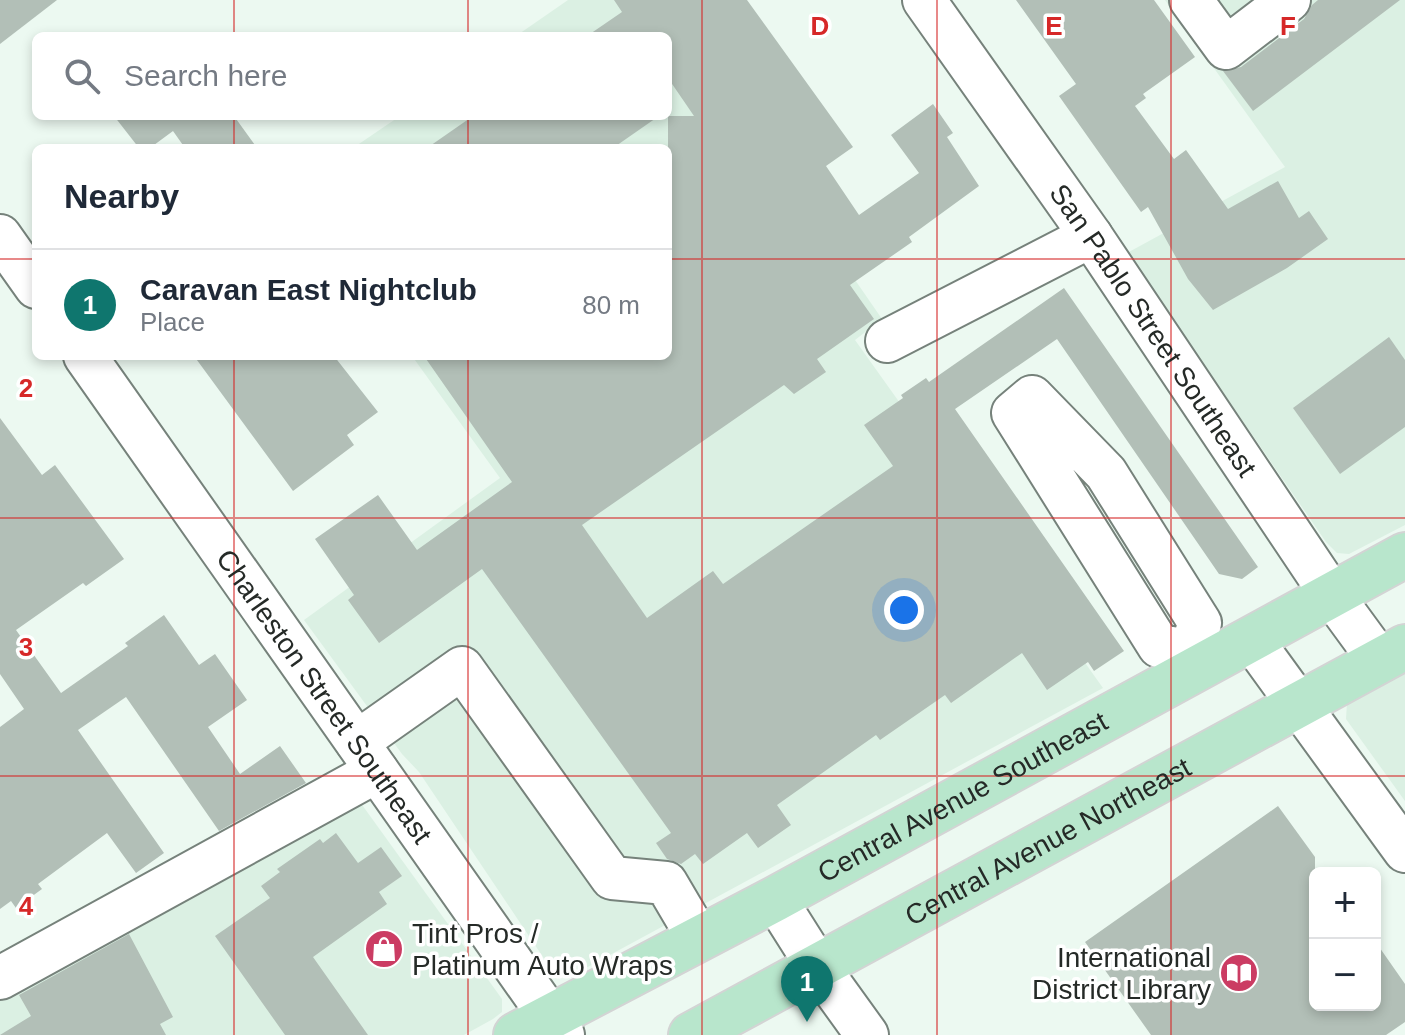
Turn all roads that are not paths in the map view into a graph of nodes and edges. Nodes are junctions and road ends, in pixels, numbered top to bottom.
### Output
1 (924, 0) edge
2 (1191, 0) edge
3 (1289, 0) edge
4 (0, 236) edge
5 (1091, 236) junction
6 (32, 281) edge
7 (887, 341) dead end
8 (88, 360) edge
9 (1405, 555) edge
10 (1182, 594) junction
11 (1331, 594) junction
12 (1142, 620) junction
13 (1251, 639) junction
14 (1392, 654) edge
15 (1195, 659) junction
16 (1300, 706) junction
17 (367, 756) junction
18 (1405, 851) edge
19 (775, 899) junction
20 (699, 939) junction
21 (818, 967) junction
22 (0, 978) edge
23 (543, 1029) edge
24 (691, 1035) edge
25 (867, 1035) edge

1 - 5 street, San Pablo Street Southeast
2 - 3 street
4 - 6 street
5 - 7 street
5 - 11 street, San Pablo Street Southeast
8 - 17 street, Charleston Street Southeast
9 - 11 main road, Central Avenue Southeast
10 - 12 street
10 - 12 street
10 - 15 street
11 - 13 main road, Central Avenue Southeast
11 - 14 street, San Pablo Street Southeast
12 - 15 street
13 - 15 main road, Central Avenue Southeast
13 - 16 street
14 - 16 main road, Central Avenue Northeast
15 - 19 main road, Central Avenue Southeast
16 - 18 street
16 - 21 main road, Central Avenue Northeast
17 - 20 street
17 - 22 street
17 - 23 street, Charleston Street Southeast
19 - 20 main road, Central Avenue Southeast
19 - 21 street
20 - 23 main road, Central Avenue Southeast
21 - 24 main road, Central Avenue Northeast
21 - 25 street

